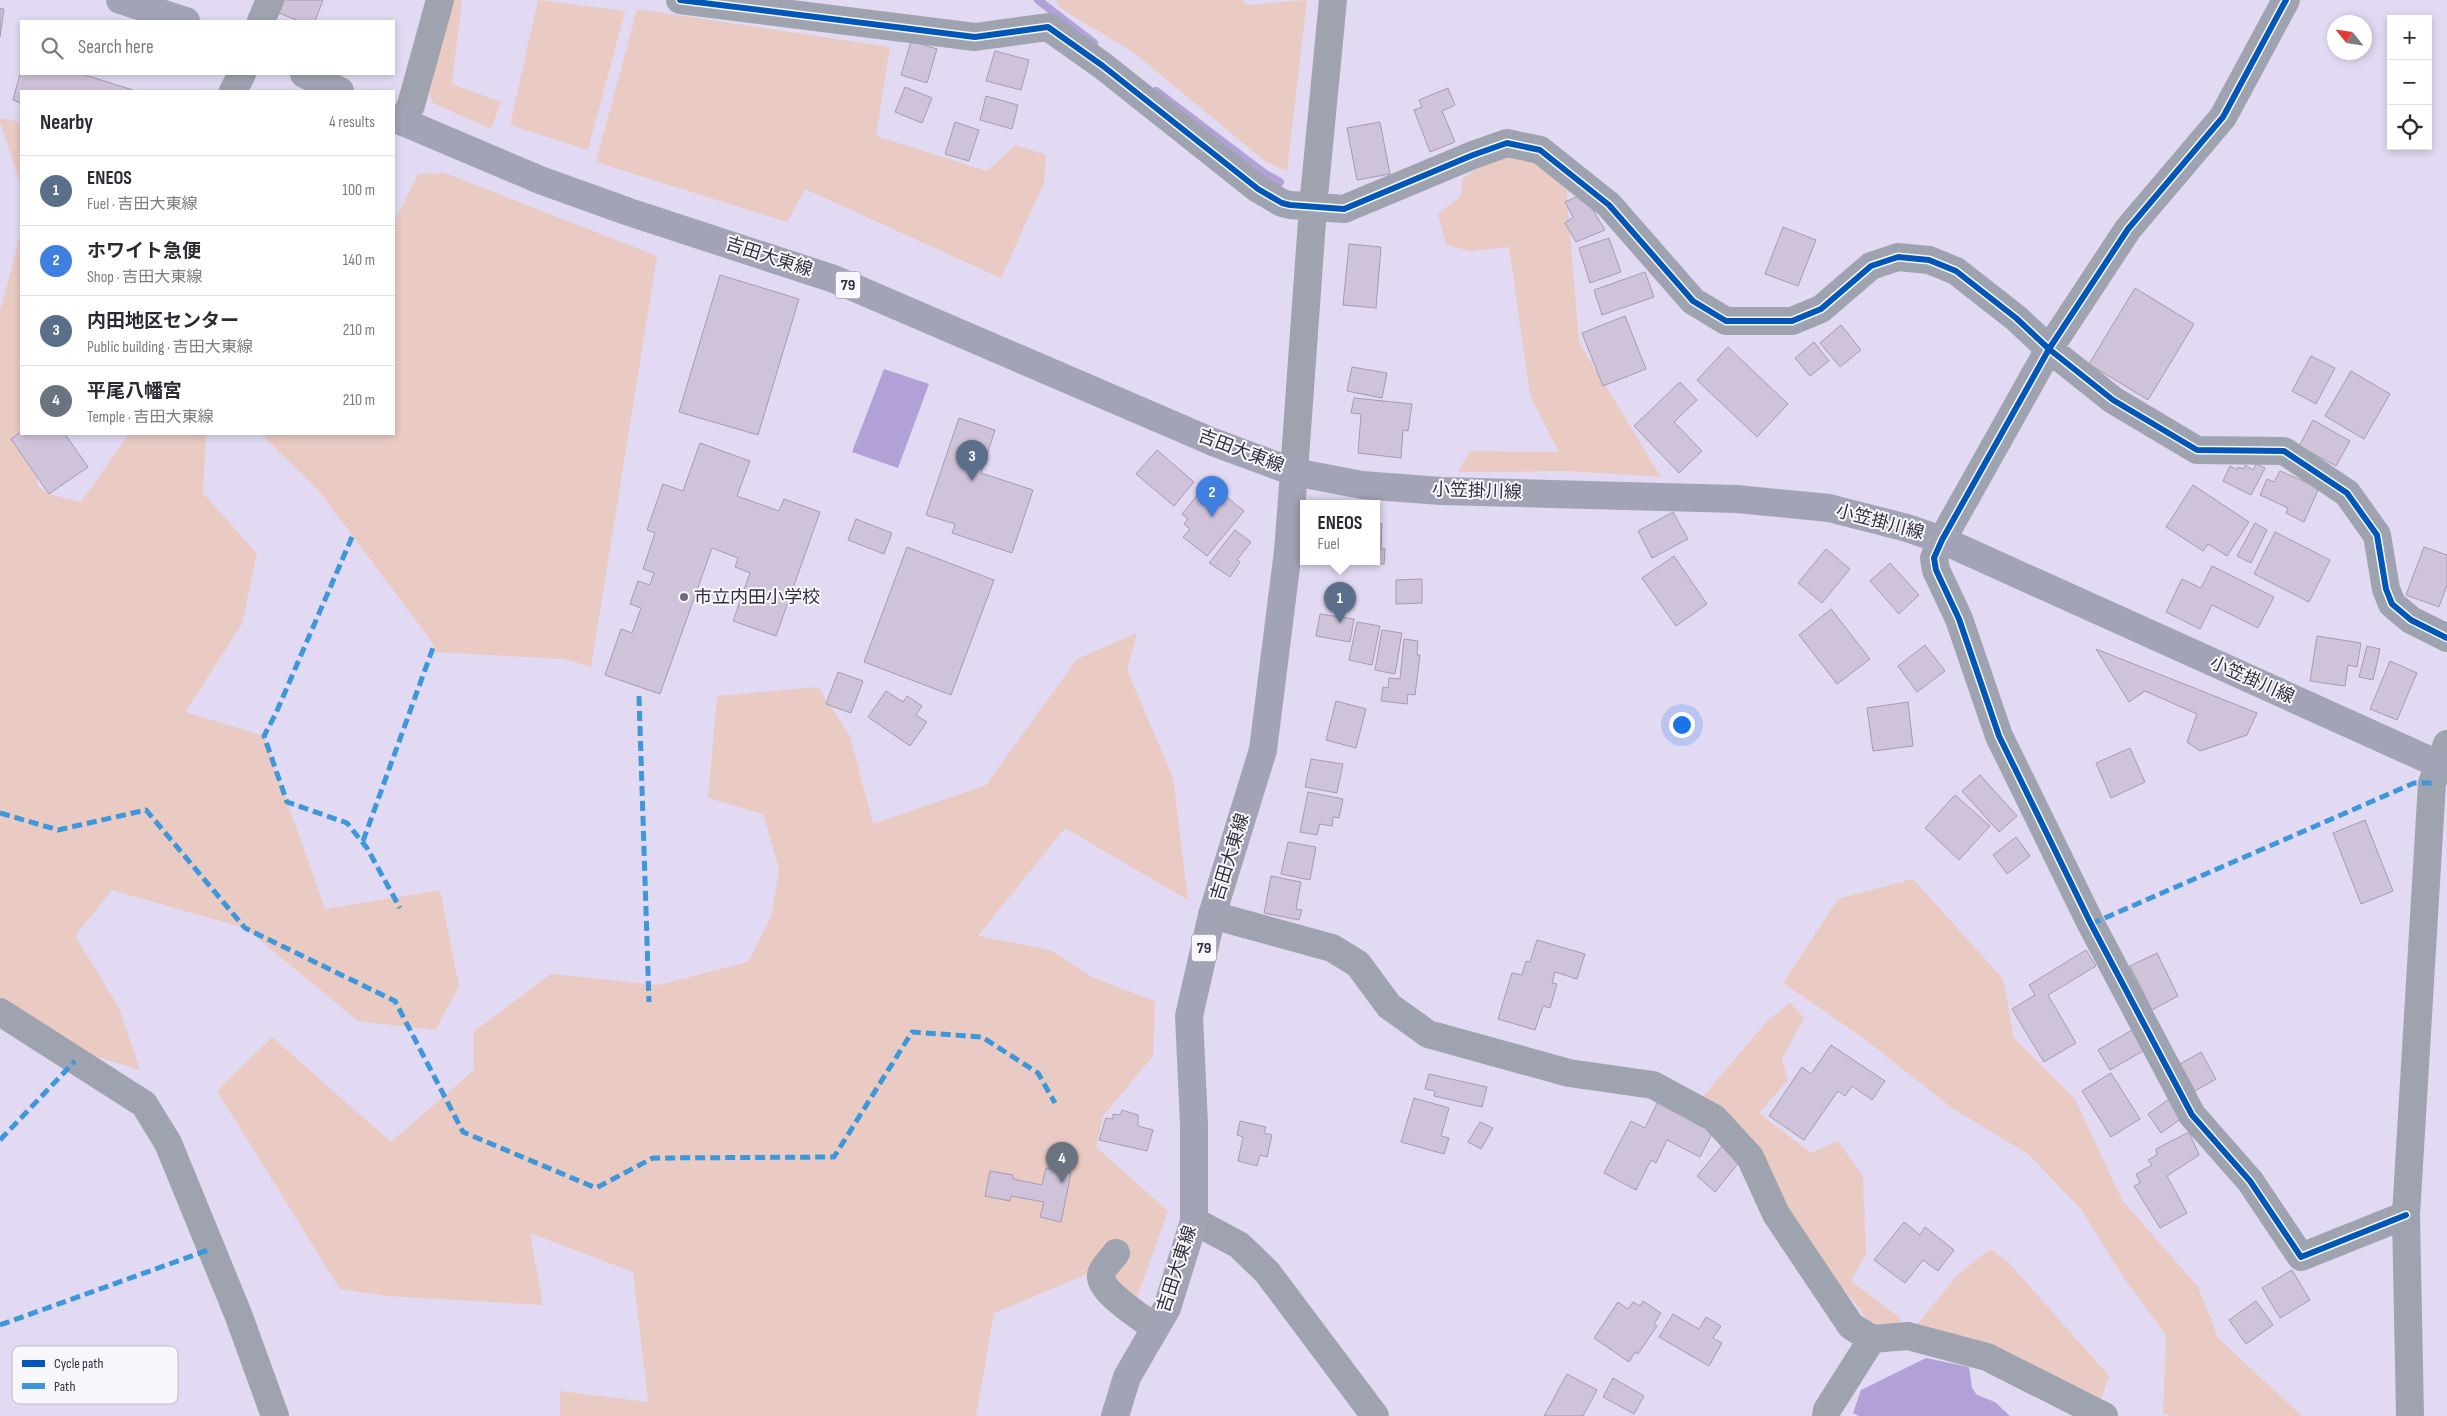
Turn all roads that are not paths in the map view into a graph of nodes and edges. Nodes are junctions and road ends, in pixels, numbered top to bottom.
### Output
1 (120, 0) edge
2 (270, 0) edge
3 (440, 0) edge
4 (680, 0) edge
5 (1333, 0) edge
6 (2286, 0) edge
7 (183, 20) edge
8 (261, 20) edge
9 (241, 75) edge
10 (306, 75) edge
11 (233, 90) edge
12 (338, 90) edge
13 (398, 120) edge
14 (1313, 207) junction
15 (2049, 349) junction
16 (1294, 472) junction
17 (1942, 540) junction
18 (2447, 638) edge
19 (2444, 759) edge
20 (1212, 915) junction
21 (0, 1012) edge
22 (2406, 1215) junction
23 (1194, 1221) junction
24 (1116, 1253) dead end
25 (1155, 1328) junction
26 (1872, 1339) junction
27 (275, 1416) edge
28 (1115, 1416) edge
29 (1375, 1416) edge
30 (1826, 1416) edge
31 (2104, 1416) edge
32 (2410, 1416) edge

1 - 7 main road
2 - 8 street
3 - 13 street
4 - 14 street
5 - 14 street
6 - 15 street
9 - 11 street
10 - 12 main road
13 - 16 main road, 吉田大東線 / 79
14 - 15 street
14 - 16 street
15 - 17 street
15 - 18 street
16 - 17 main road, 小笠掛川線
16 - 20 main road, 吉田大東線 / 79
17 - 19 main road, 小笠掛川線
17 - 22 street
19 - 22 street
20 - 23 main road, 吉田大東線 / 79
20 - 26 street
21 - 27 street
22 - 32 street
23 - 25 main road, 吉田大東線 / 79
23 - 29 street
24 - 25 street
25 - 28 main road, 吉田大東線 / 79
26 - 30 street
26 - 31 street

